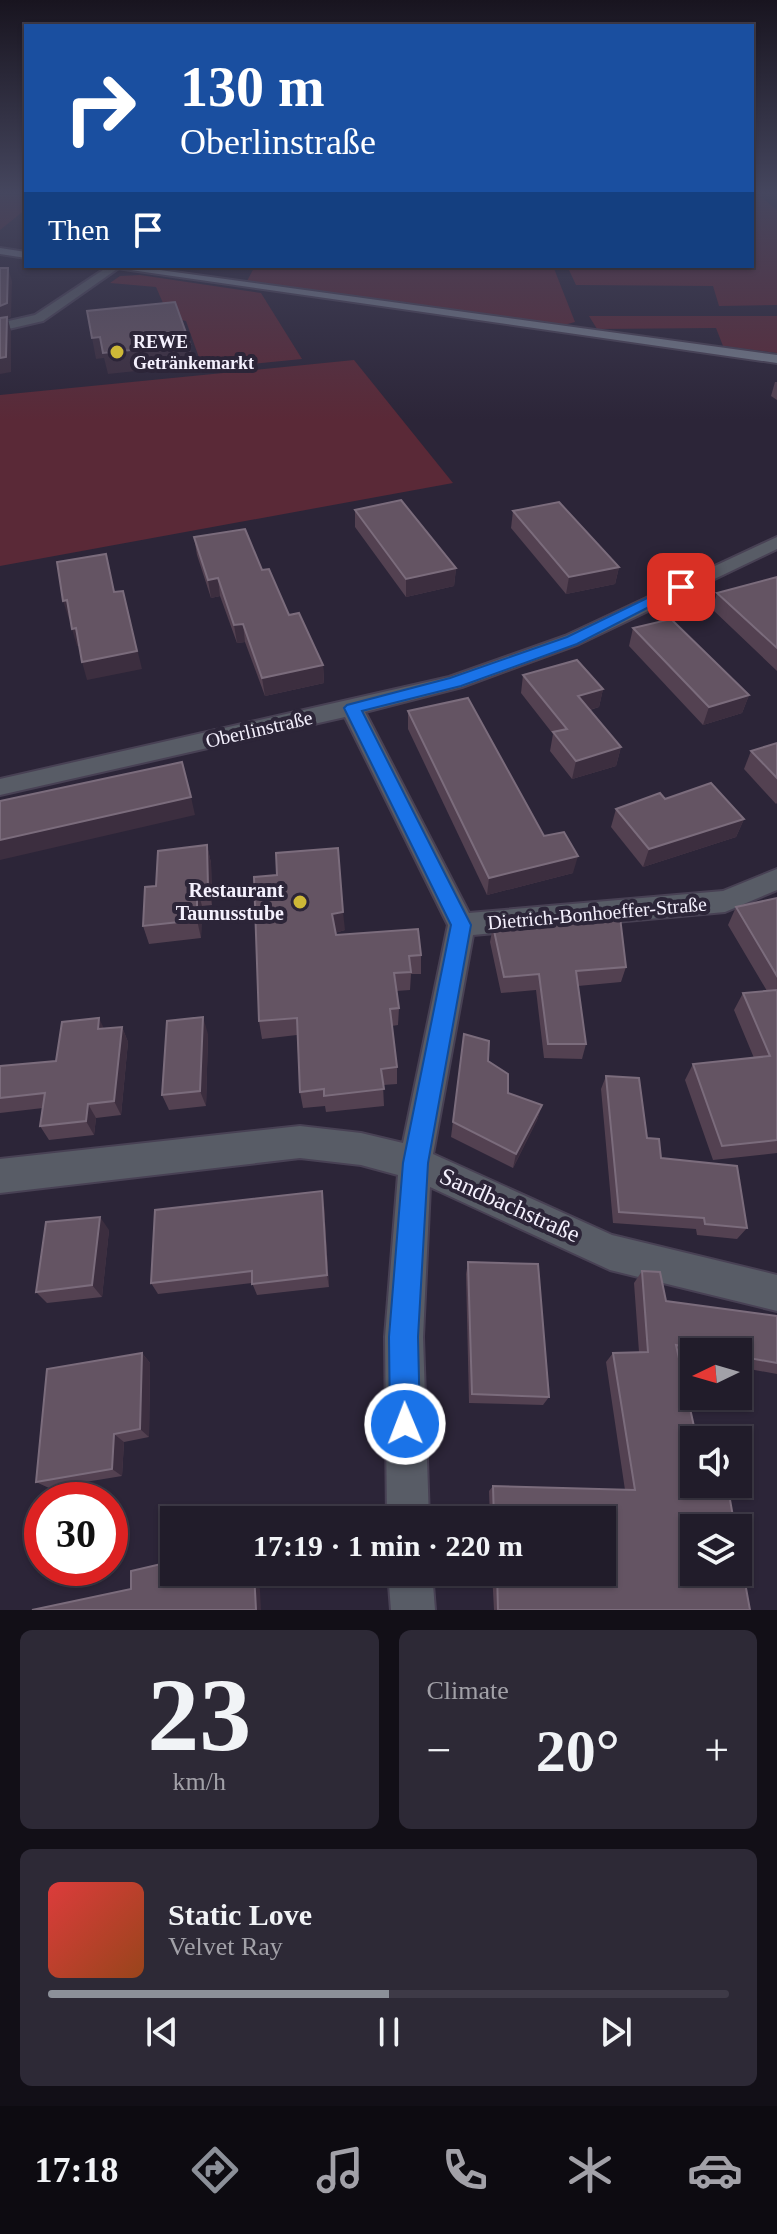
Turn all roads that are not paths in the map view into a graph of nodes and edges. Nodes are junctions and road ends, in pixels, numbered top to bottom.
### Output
1 (110, 270) edge
2 (138, 270) edge
3 (0, 327) edge
4 (777, 359) edge
5 (777, 542) edge
6 (352, 708) junction
7 (0, 787) edge
8 (777, 879) edge
9 (461, 925) junction
10 (415, 1163) junction
11 (0, 1176) edge
12 (777, 1293) edge
13 (408, 1506) edge
14 (411, 1586) edge
15 (413, 1610) edge

1 - 3 street
2 - 4 street
5 - 6 street, Oberlinstraße
6 - 7 street, Oberlinstraße
6 - 9 street
8 - 9 street, Dietrich-Bonhoeffer-Straße
9 - 10 street
10 - 11 street, Sandbachstraße
10 - 12 street, Sandbachstraße
10 - 13 street
14 - 15 street

